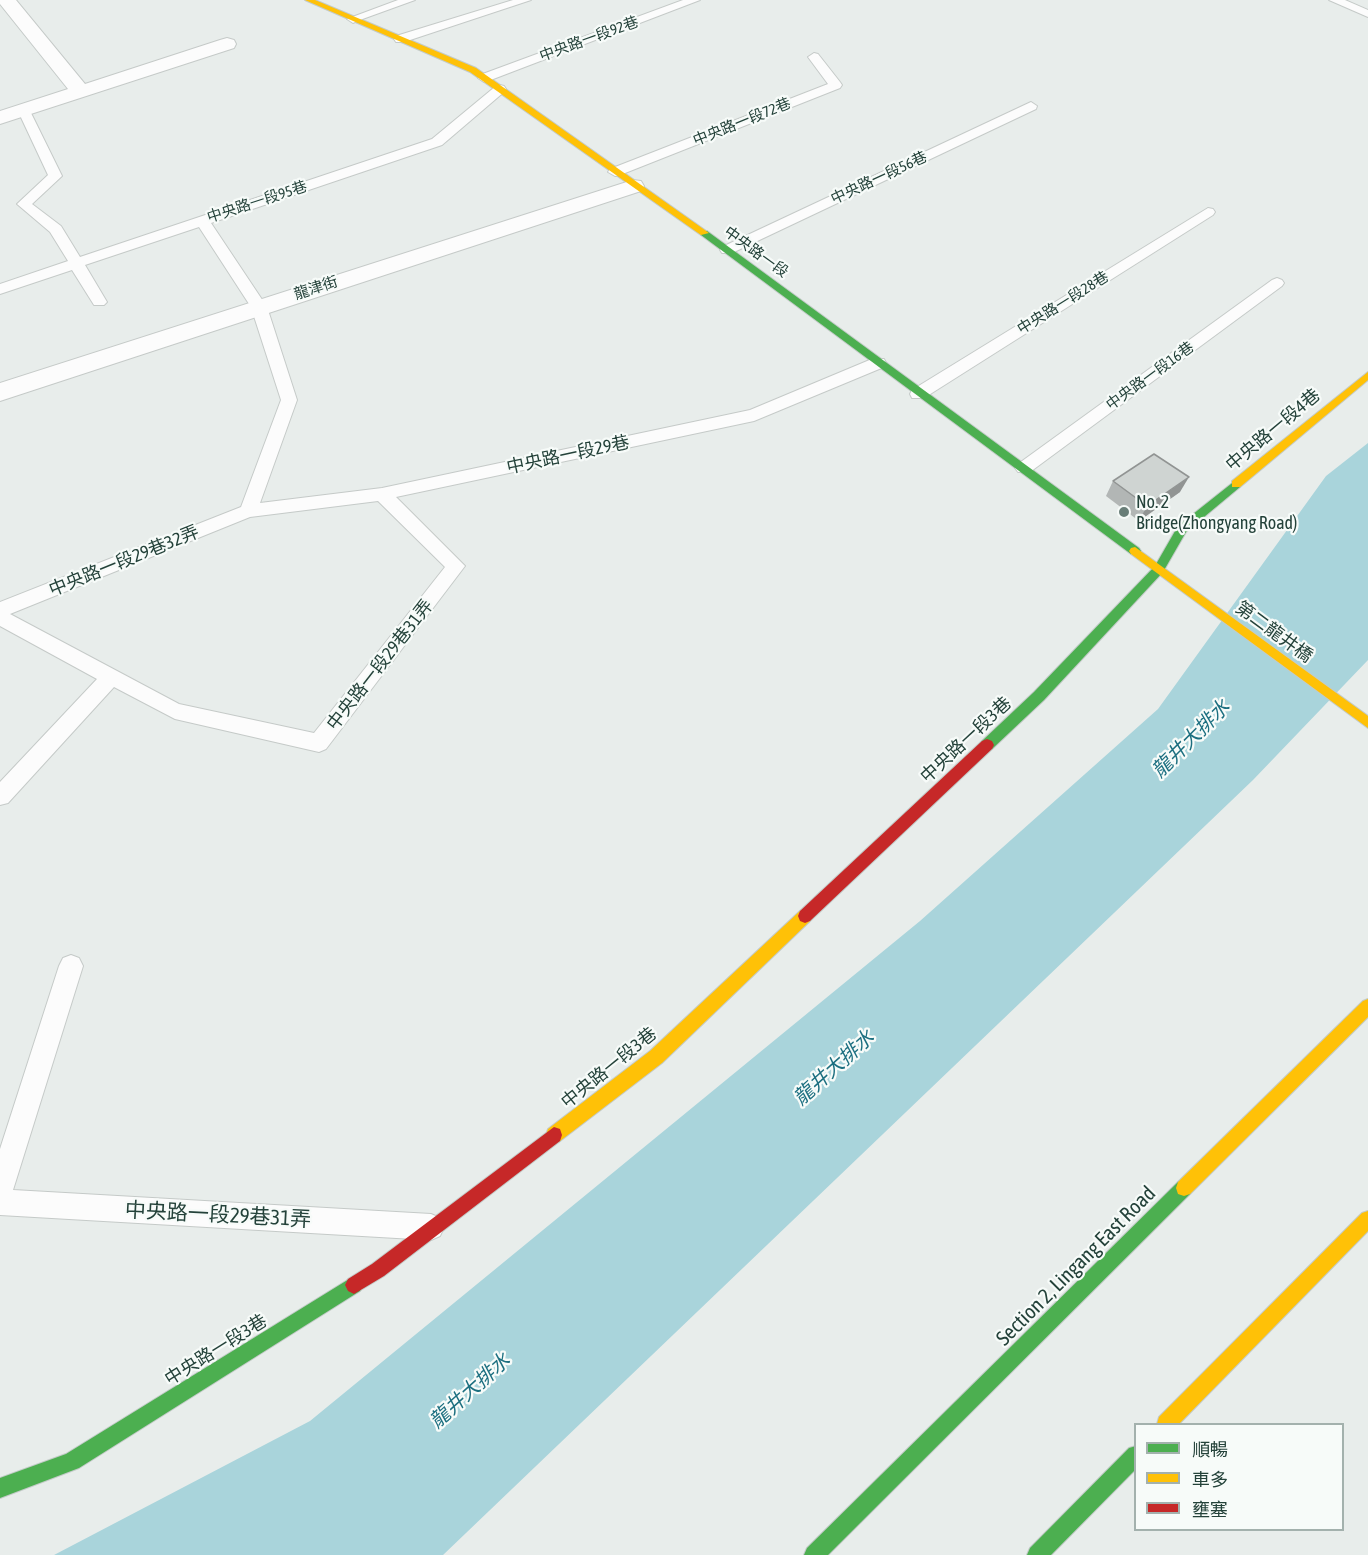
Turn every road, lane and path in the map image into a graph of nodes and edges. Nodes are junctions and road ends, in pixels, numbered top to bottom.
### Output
1 (309, 0) edge
2 (409, 0) edge
3 (525, 0) edge
4 (694, 0) edge
5 (1335, 0) edge
6 (11, 4) edge
7 (1368, 14) edge
8 (352, 19) junction
9 (400, 39) junction
10 (227, 44) dead end
11 (814, 57) dead end
12 (484, 78) junction
13 (500, 89) junction
14 (81, 92) junction
15 (1031, 106) dead end
16 (24, 111) junction
17 (0, 118) edge
18 (624, 179) junction
19 (1208, 212) dead end
20 (202, 220) junction
21 (727, 250) junction
22 (77, 263) junction
23 (1277, 284) dead end
24 (0, 289) edge
25 (99, 302) dead end
26 (259, 307) junction
27 (878, 363) junction
28 (1368, 375) edge
29 (0, 392) edge
30 (918, 394) junction
31 (1024, 468) junction
32 (382, 494) junction
33 (248, 511) junction
34 (1159, 569) junction
35 (0, 610) edge
36 (0, 617) edge
37 (111, 677) junction
38 (1368, 723) edge
39 (0, 795) edge
40 (71, 966) dead end
41 (1368, 1006) edge
42 (0, 1189) edge
43 (0, 1202) edge
44 (1368, 1220) edge
45 (435, 1227) junction
46 (1168, 1423) edge
47 (1134, 1457) edge
48 (0, 1488) edge
49 (814, 1555) edge
50 (1037, 1555) edge

1 - 8 street, 中央路一段
2 - 8 lane
3 - 9 lane
4 - 12 lane, 中央路一段92巷
5 - 7 lane
6 - 14 street
8 - 9 street, 中央路一段
9 - 12 street, 中央路一段
10 - 14 street
11 - 18 lane, 中央路一段72巷
12 - 13 street, 中央路一段
13 - 18 street, 中央路一段
13 - 20 lane, 中央路一段95巷
14 - 16 street
15 - 21 lane, 中央路一段56巷
16 - 17 street
16 - 22 lane
18 - 21 street, 中央路一段
18 - 26 street, 龍津街
19 - 30 lane, 中央路一段28巷
20 - 22 lane, 中央路一段95巷
20 - 26 lane
21 - 27 street, 中央路一段
22 - 24 lane, 中央路一段95巷
22 - 25 lane
23 - 31 lane, 中央路一段16巷
26 - 29 street, 龍津街
26 - 33 lane
27 - 30 street, 中央路一段
27 - 32 lane, 中央路一段29巷
28 - 34 street, 中央路一段4巷
30 - 31 street, 中央路一段
31 - 34 street, 中央路一段
32 - 33 lane, 中央路一段29巷
32 - 37 lane, 中央路一段29巷31弄
33 - 35 lane, 中央路一段29巷32弄
34 - 38 street, 第二龍井橋
34 - 45 street, 中央路一段3巷
36 - 37 lane, 中央路一段29巷31弄
37 - 39 lane
40 - 42 lane
41 - 49 street, Section 2, Lingang East Road
43 - 45 lane, 中央路一段29巷31弄
44 - 46 street
45 - 48 street, 中央路一段3巷
47 - 50 street

